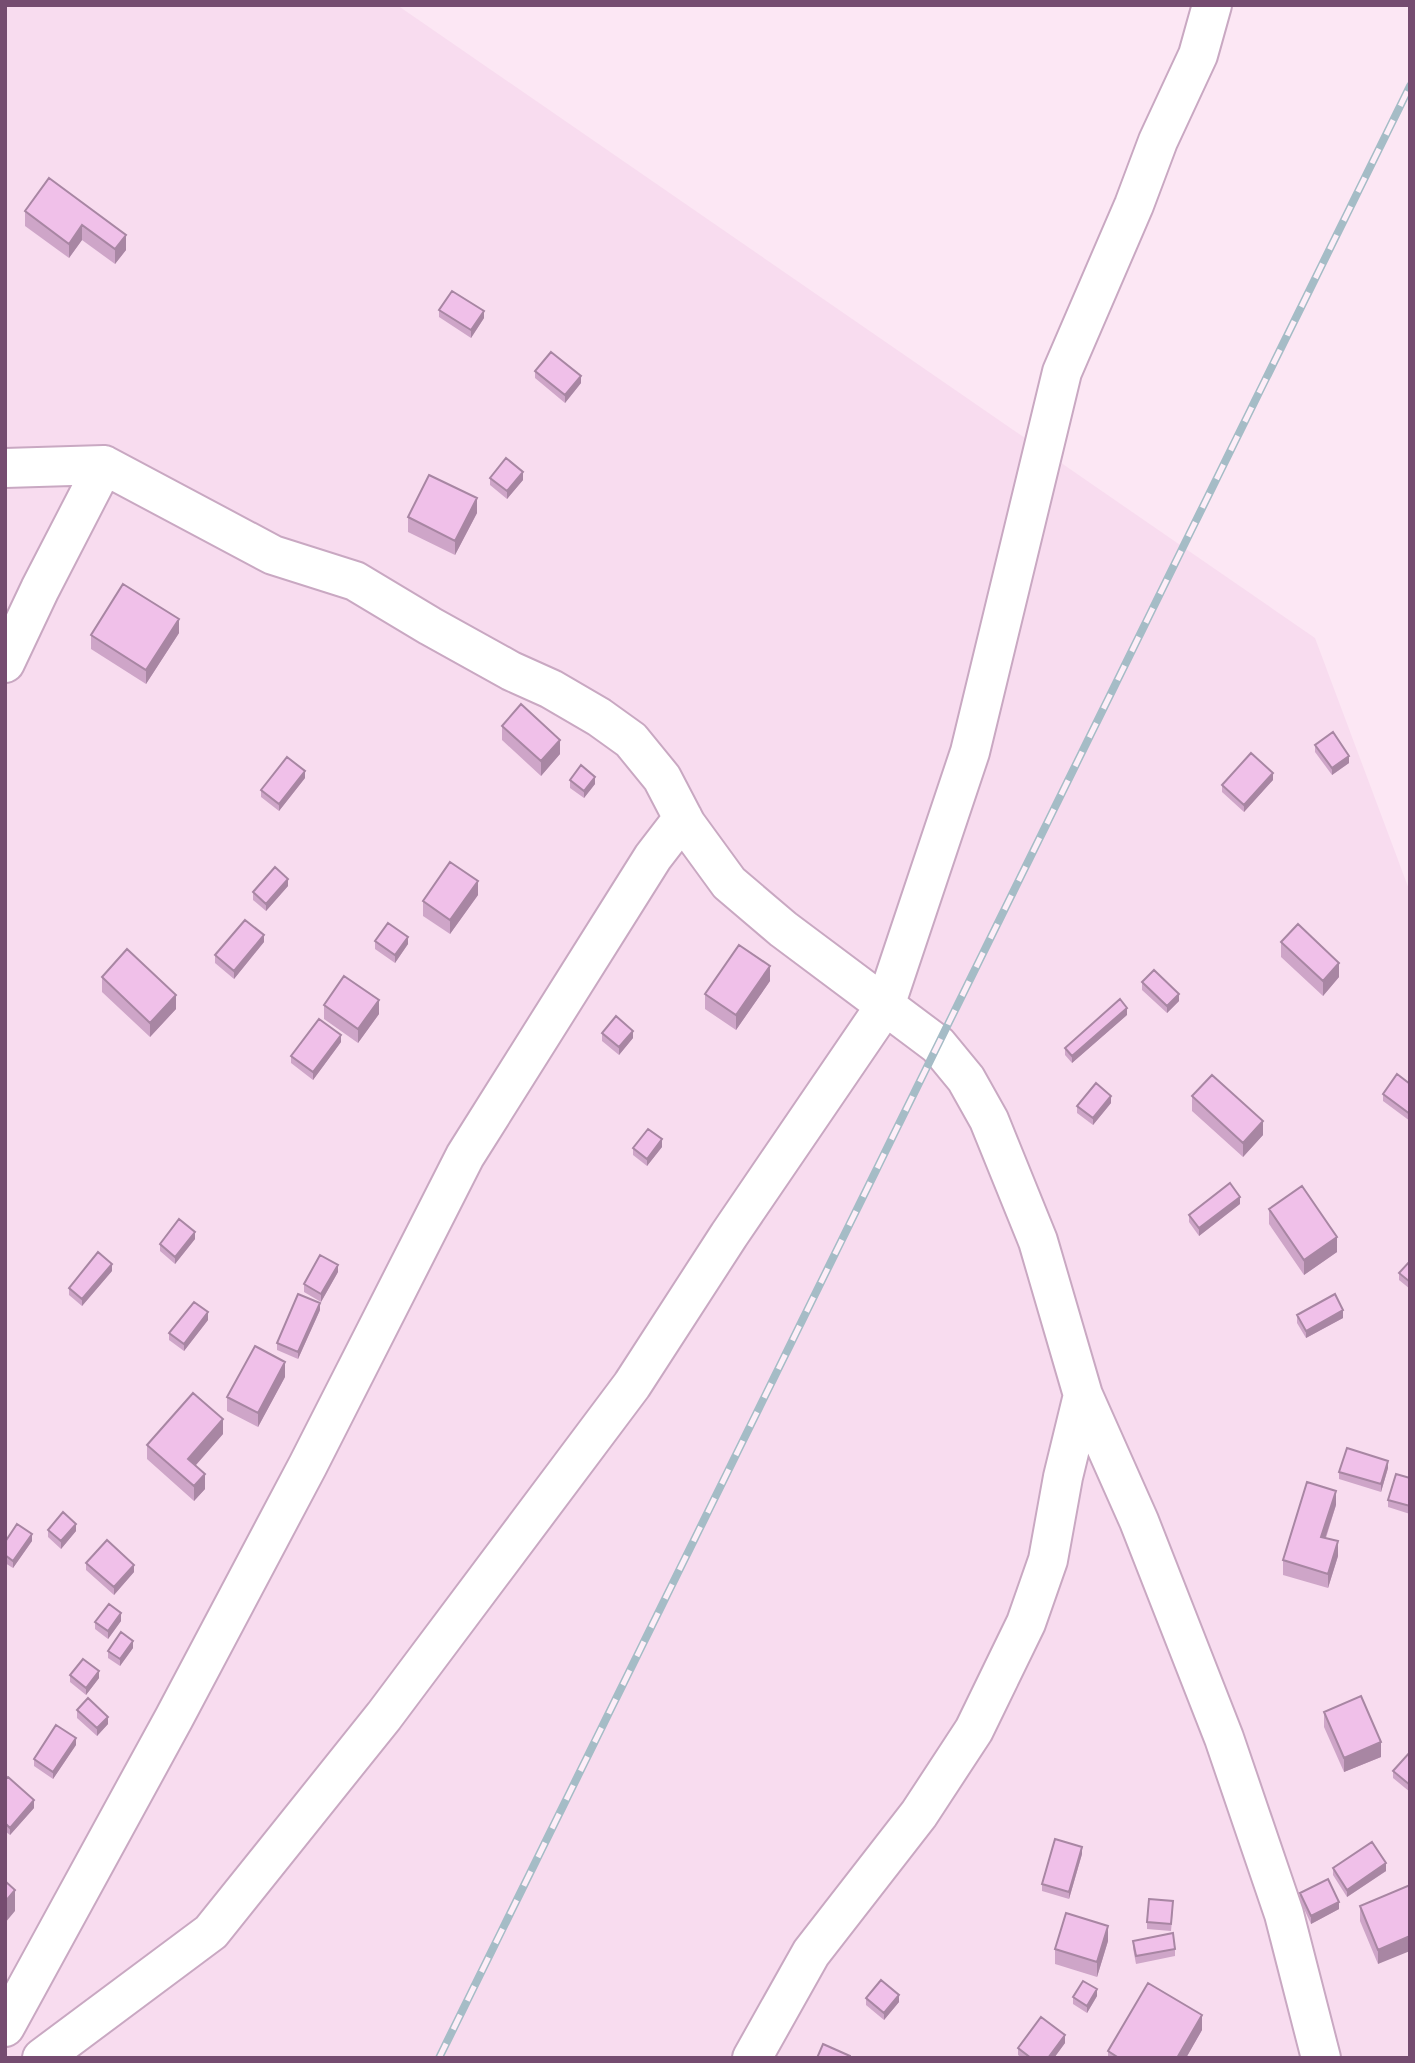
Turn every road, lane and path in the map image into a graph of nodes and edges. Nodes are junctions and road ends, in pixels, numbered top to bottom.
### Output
1 (1190, 5) edge
2 (1212, 5) edge
3 (1198, 55) junction
4 (104, 465) junction
5 (5, 468) edge
6 (5, 663) edge
7 (683, 818) junction
8 (885, 1006) junction
9 (1083, 1395) junction
10 (5, 2027) edge
11 (42, 2058) edge
12 (752, 2058) edge
13 (1321, 2058) edge

1 - 3 street
2 - 3 street
3 - 8 street
4 - 5 street
4 - 6 street
4 - 7 street
7 - 8 street
7 - 10 street
8 - 9 street
8 - 11 street
9 - 12 street
9 - 13 street

